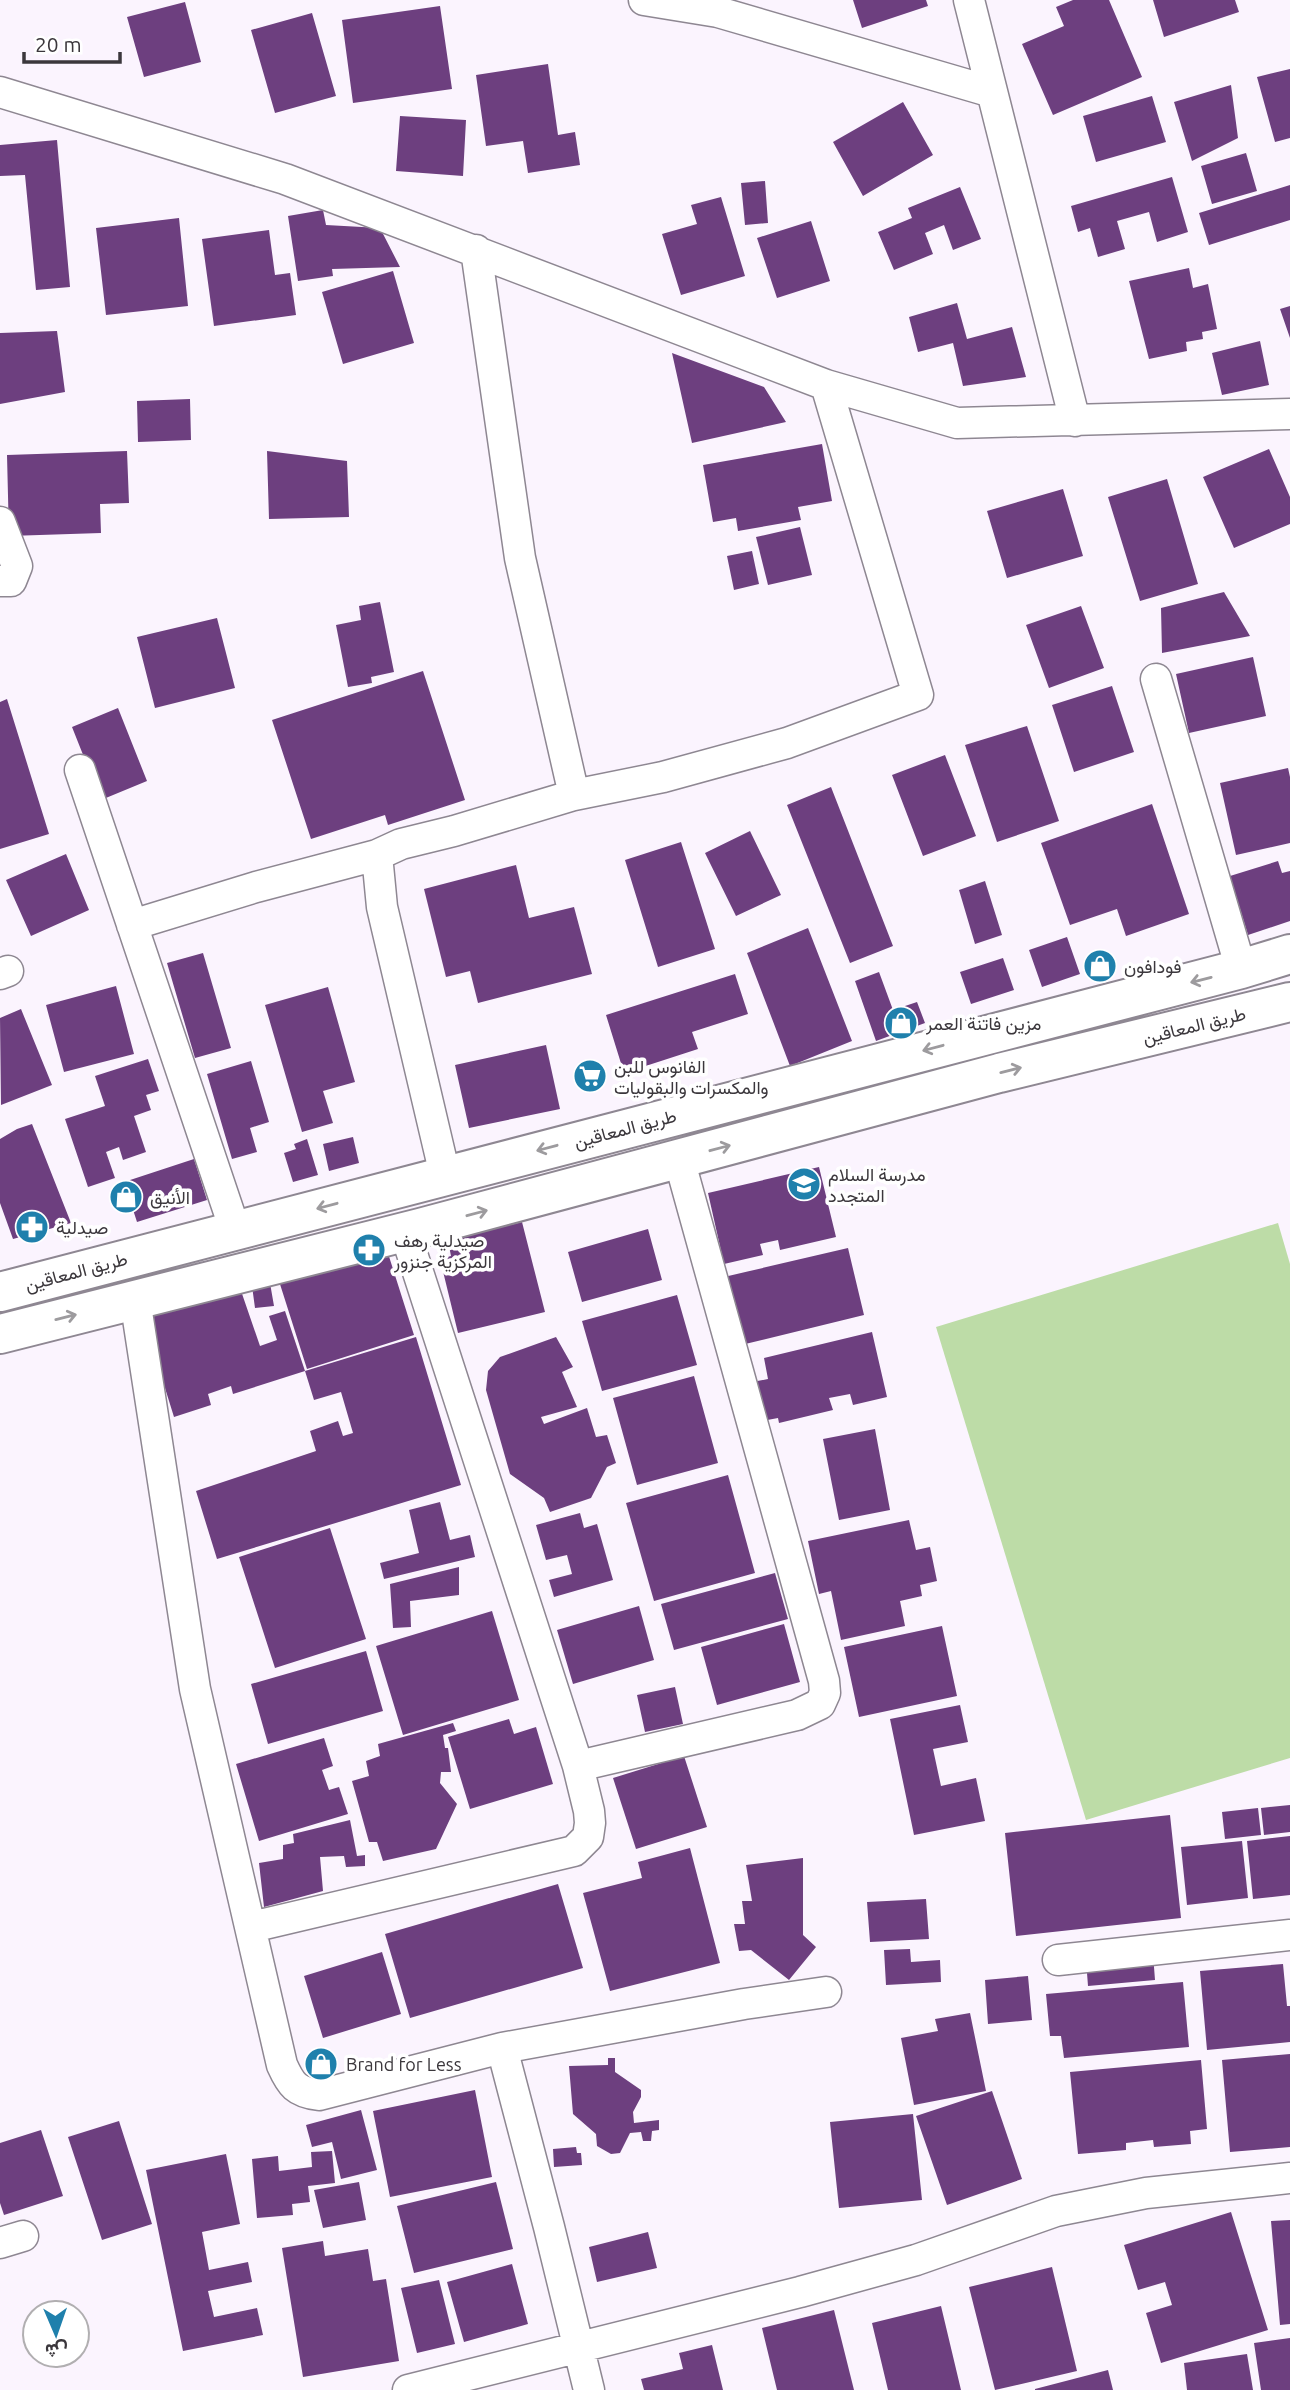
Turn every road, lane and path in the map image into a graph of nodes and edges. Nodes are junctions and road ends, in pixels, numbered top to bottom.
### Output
1 (645, 0) edge
2 (969, 0) edge
3 (718, 6) edge
4 (0, 92) edge
5 (992, 92) junction
6 (476, 250) junction
7 (826, 385) junction
8 (1290, 414) edge
9 (1075, 421) junction
10 (0, 522) edge
11 (0, 581) edge
12 (1156, 679) dead end
13 (80, 770) dead end
14 (574, 795) junction
15 (377, 855) junction
16 (132, 925) junction
17 (1290, 954) edge
18 (1241, 969) junction
19 (1290, 1002) edge
20 (679, 1159) junction
21 (445, 1175) junction
22 (235, 1230) junction
23 (405, 1231) junction
24 (0, 1292) edge
25 (135, 1299) junction
26 (0, 1334) edge
27 (578, 1766) junction
28 (251, 1927) junction
29 (1290, 1936) edge
30 (1058, 1960) dead end
31 (825, 1992) dead end
32 (502, 2048) junction
33 (1290, 2178) edge
34 (579, 2349) junction
35 (408, 2390) edge
36 (589, 2390) edge

1 - 3 street
2 - 5 street
3 - 5 street
4 - 6 street
5 - 9 street
6 - 7 street
6 - 14 street
7 - 9 street
7 - 14 street
8 - 9 street
10 - 11 street
12 - 18 street
13 - 16 street
14 - 15 street
15 - 16 street
15 - 21 street
16 - 22 street
17 - 18 street, طريق المعاقين
18 -> 21 street, طريق المعاقين
20 -> 19 street, طريق المعاقين
23 -> 20 street, طريق المعاقين
20 - 27 street
21 -> 22 street, طريق المعاقين
22 - 24 street, طريق المعاقين
23 - 25 street, طريق المعاقين
23 - 27 street
26 -> 25 street, طريق المعاقين
25 - 28 street
27 - 28 street
28 - 32 street
29 - 30 street
31 - 32 street
32 - 34 street
33 - 34 street
34 - 35 street
34 - 36 street

